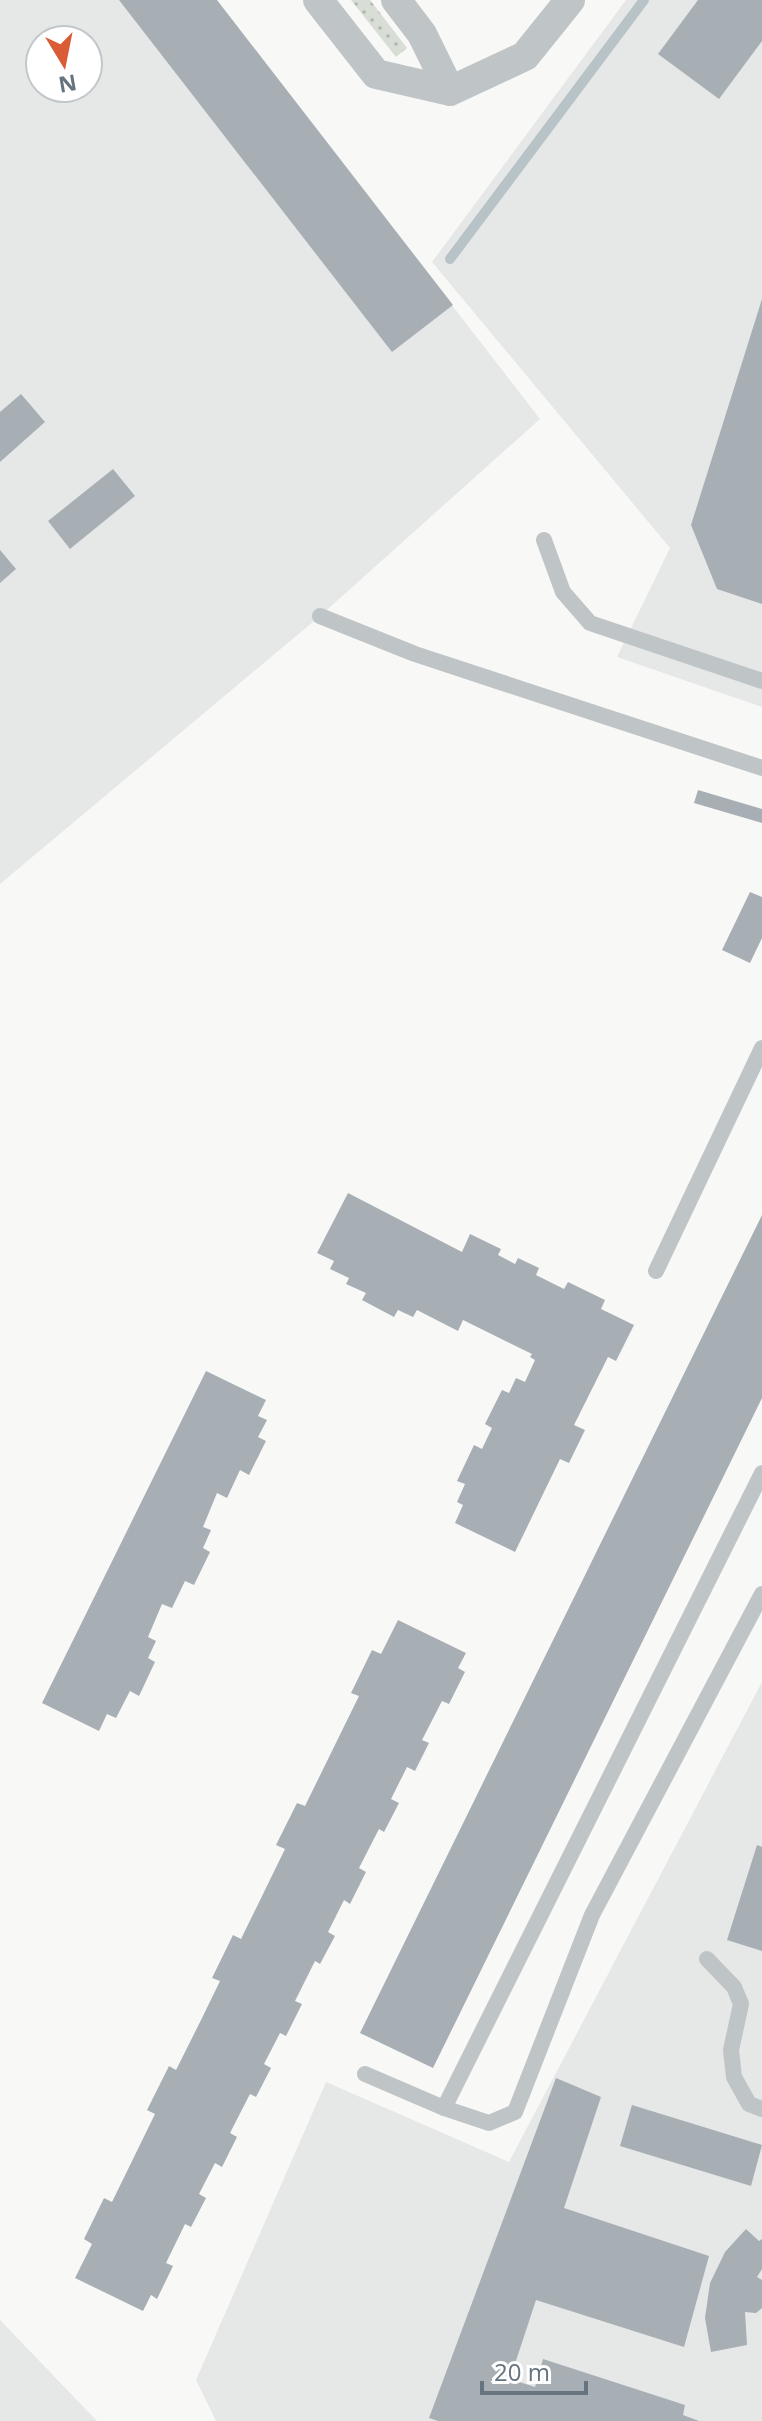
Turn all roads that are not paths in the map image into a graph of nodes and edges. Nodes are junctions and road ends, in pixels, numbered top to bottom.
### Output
1 (318, 0) edge
2 (396, 0) edge
3 (570, 0) edge
4 (450, 91) junction
5 (544, 540) dead end
6 (320, 616) dead end
7 (762, 681) edge
8 (762, 768) edge
9 (762, 1048) edge
10 (656, 1271) dead end
11 (762, 1473) edge
12 (762, 1594) edge
13 (707, 1959) dead end
14 (365, 2074) dead end
15 (444, 2108) junction
16 (762, 2109) edge

1 - 4 street
2 - 4 street
3 - 4 street
5 - 7 lane
6 - 8 lane
9 - 10 lane
11 - 15 lane
12 - 15 lane
13 - 16 lane
14 - 15 lane

